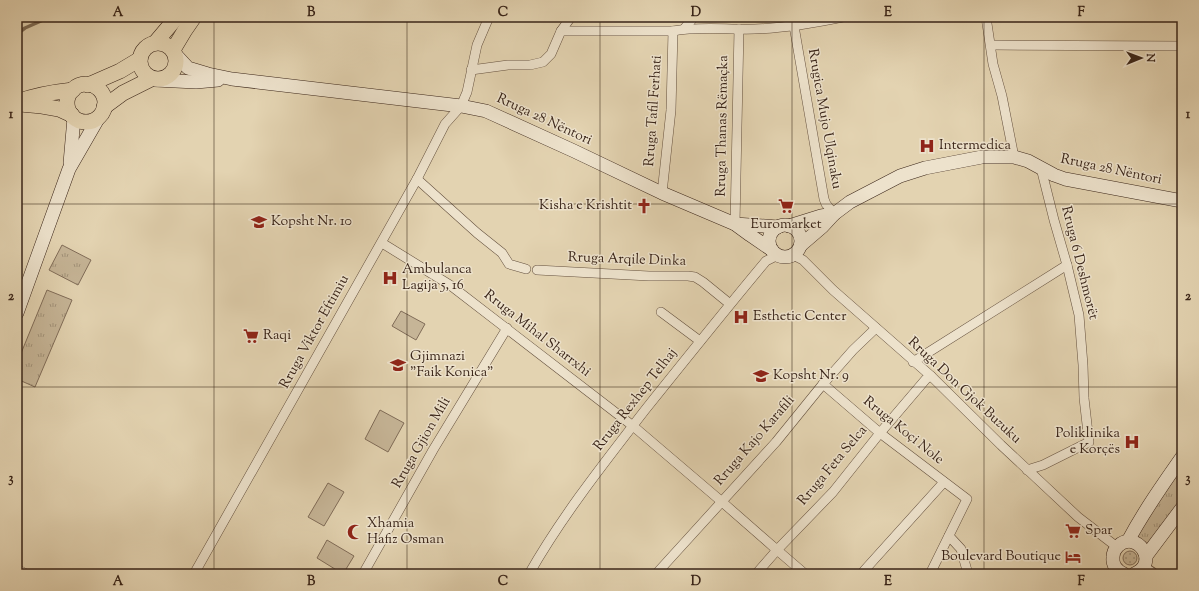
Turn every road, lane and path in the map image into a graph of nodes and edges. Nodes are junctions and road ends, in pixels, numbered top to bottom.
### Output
1 (177, 17) edge
2 (194, 17) edge
3 (489, 17) edge
4 (570, 17) edge
5 (694, 17) edge
6 (843, 17) edge
7 (986, 17) edge
8 (794, 26) junction
9 (684, 29) junction
10 (739, 29) junction
11 (561, 31) junction
12 (673, 31) junction
13 (155, 43) junction
14 (990, 45) junction
15 (1182, 46) edge
16 (174, 52) junction
17 (140, 59) junction
18 (471, 70) junction
19 (153, 79) junction
20 (232, 79) junction
21 (88, 85) junction
22 (74, 90) junction
23 (17, 103) edge
24 (461, 106) junction
25 (102, 112) junction
26 (73, 116) junction
27 (1014, 158) junction
28 (1041, 168) junction
29 (69, 169) junction
30 (418, 179) junction
31 (662, 194) junction
32 (1182, 201) edge
33 (834, 214) junction
34 (734, 224) junction
35 (784, 226) junction
36 (382, 242) junction
37 (801, 245) junction
38 (775, 253) junction
39 (793, 255) junction
40 (1068, 265) junction
41 (526, 269) dead end
42 (537, 270) dead end
43 (730, 304) junction
44 (661, 312) dead end
45 (17, 313) edge
46 (507, 328) junction
47 (876, 328) junction
48 (700, 341) junction
49 (913, 362) junction
50 (931, 376) junction
51 (823, 384) junction
52 (633, 426) junction
53 (880, 433) junction
54 (1182, 457) edge
55 (1028, 470) junction
56 (944, 482) junction
57 (721, 501) junction
58 (1182, 508) edge
59 (949, 536) junction
60 (1123, 544) junction
61 (777, 550) junction
62 (1144, 568) edge
63 (17, 569) edge
64 (1116, 571) edge
65 (26, 574) edge
66 (194, 574) edge
67 (363, 574) edge
68 (529, 574) edge
69 (656, 574) edge
70 (756, 574) edge
71 (805, 574) edge
72 (861, 574) edge
73 (930, 574) edge
74 (968, 574) edge

1 - 13 main road
2 - 16 main road
3 - 18 street
4 - 11 street
5 - 9 street
6 - 8 street
7 - 14 street
8 - 10 street
8 - 33 street, Rrugica Mujo Ulqinaku
9 - 10 street
9 - 12 street
10 - 34 street, Rruga Thanas Rëmaçka
11 - 12 street
11 - 18 street
12 - 31 street, Rruga Tafil Ferhati
13 - 16 main road
13 - 17 main road
14 - 15 street
14 - 27 street
16 - 19 main road
16 - 20 main road, Rruga 28 Nëntori
17 - 19 main road
17 - 21 main road
18 - 24 street
19 - 20 main road, Rruga 28 Nëntori
19 - 25 main road
20 - 24 main road, Rruga 28 Nëntori
21 - 22 main road
21 - 25 main road
22 - 23 main road
22 - 26 main road
23 - 26 main road
24 - 30 street, Rruga Viktor Eftimiu
24 - 31 main road, Rruga 28 Nëntori
25 - 26 main road
25 - 29 main road
26 - 29 main road
27 - 28 main road, Rruga 28 Nëntori
27 - 33 main road, Rruga 28 Nëntori
28 - 32 main road, Rruga 28 Nëntori
28 - 40 street, Rruga 6 Deshmorët
29 - 45 main road
30 - 36 street, Rruga Viktor Eftimiu
30 - 41 street
31 - 34 main road, Rruga 28 Nëntori
33 - 35 main road, Rruga 28 Nëntori
33 - 37 main road, Rruga 28 Nëntori
34 - 35 main road, Rruga 28 Nëntori
34 - 38 main road, Rruga 28 Nëntori
35 - 37 main road
35 - 38 main road
36 - 46 street, Rruga Mihal Sharrxhi
36 - 66 street, Rruga Viktor Eftimiu
37 - 39 main road
38 - 39 main road
38 - 43 street, Rruga Rexhep Telhaj
39 - 47 street, Rruga Don Gjok Buzuku
40 - 49 street
40 - 55 street, Rruga 6 Deshmorët
42 - 43 street, Rruga Arqile Dinka
43 - 48 street, Rruga Rexhep Telhaj
44 - 48 street
46 - 52 street, Rruga Mihal Sharrxhi
46 - 67 street, Rruga Gjion Mili
47 - 49 street, Rruga Don Gjok Buzuku
47 - 51 street, Rruga Kajo Karafili
48 - 52 street, Rruga Rexhep Telhaj
49 - 50 street, Rruga Don Gjok Buzuku
50 - 53 street, Rruga Feta Selca
50 - 55 street, Rruga Don Gjok Buzuku
51 - 53 street, Rruga Koçi Nole
51 - 57 street, Rruga Kajo Karafili
52 - 57 street, Rruga Mihal Sharrxhi
52 - 68 street, Rruga Rexhep Telhaj
53 - 56 street, Rruga Koçi Nole
53 - 61 street, Rruga Feta Selca
54 - 60 main road
55 - 60 street, Rruga Don Gjok Buzuku
56 - 59 street, Rruga Koçi Nole
56 - 72 street
57 - 61 street, Rruga Mihal Sharrxhi
57 - 69 street, Rruga Kajo Karafili
58 - 62 main road
59 - 73 street
59 - 74 street
60 - 62 main road
60 - 64 main road
61 - 70 street, Rruga Feta Selca
61 - 71 street, Rruga Mihal Sharrxhi
63 - 65 street

